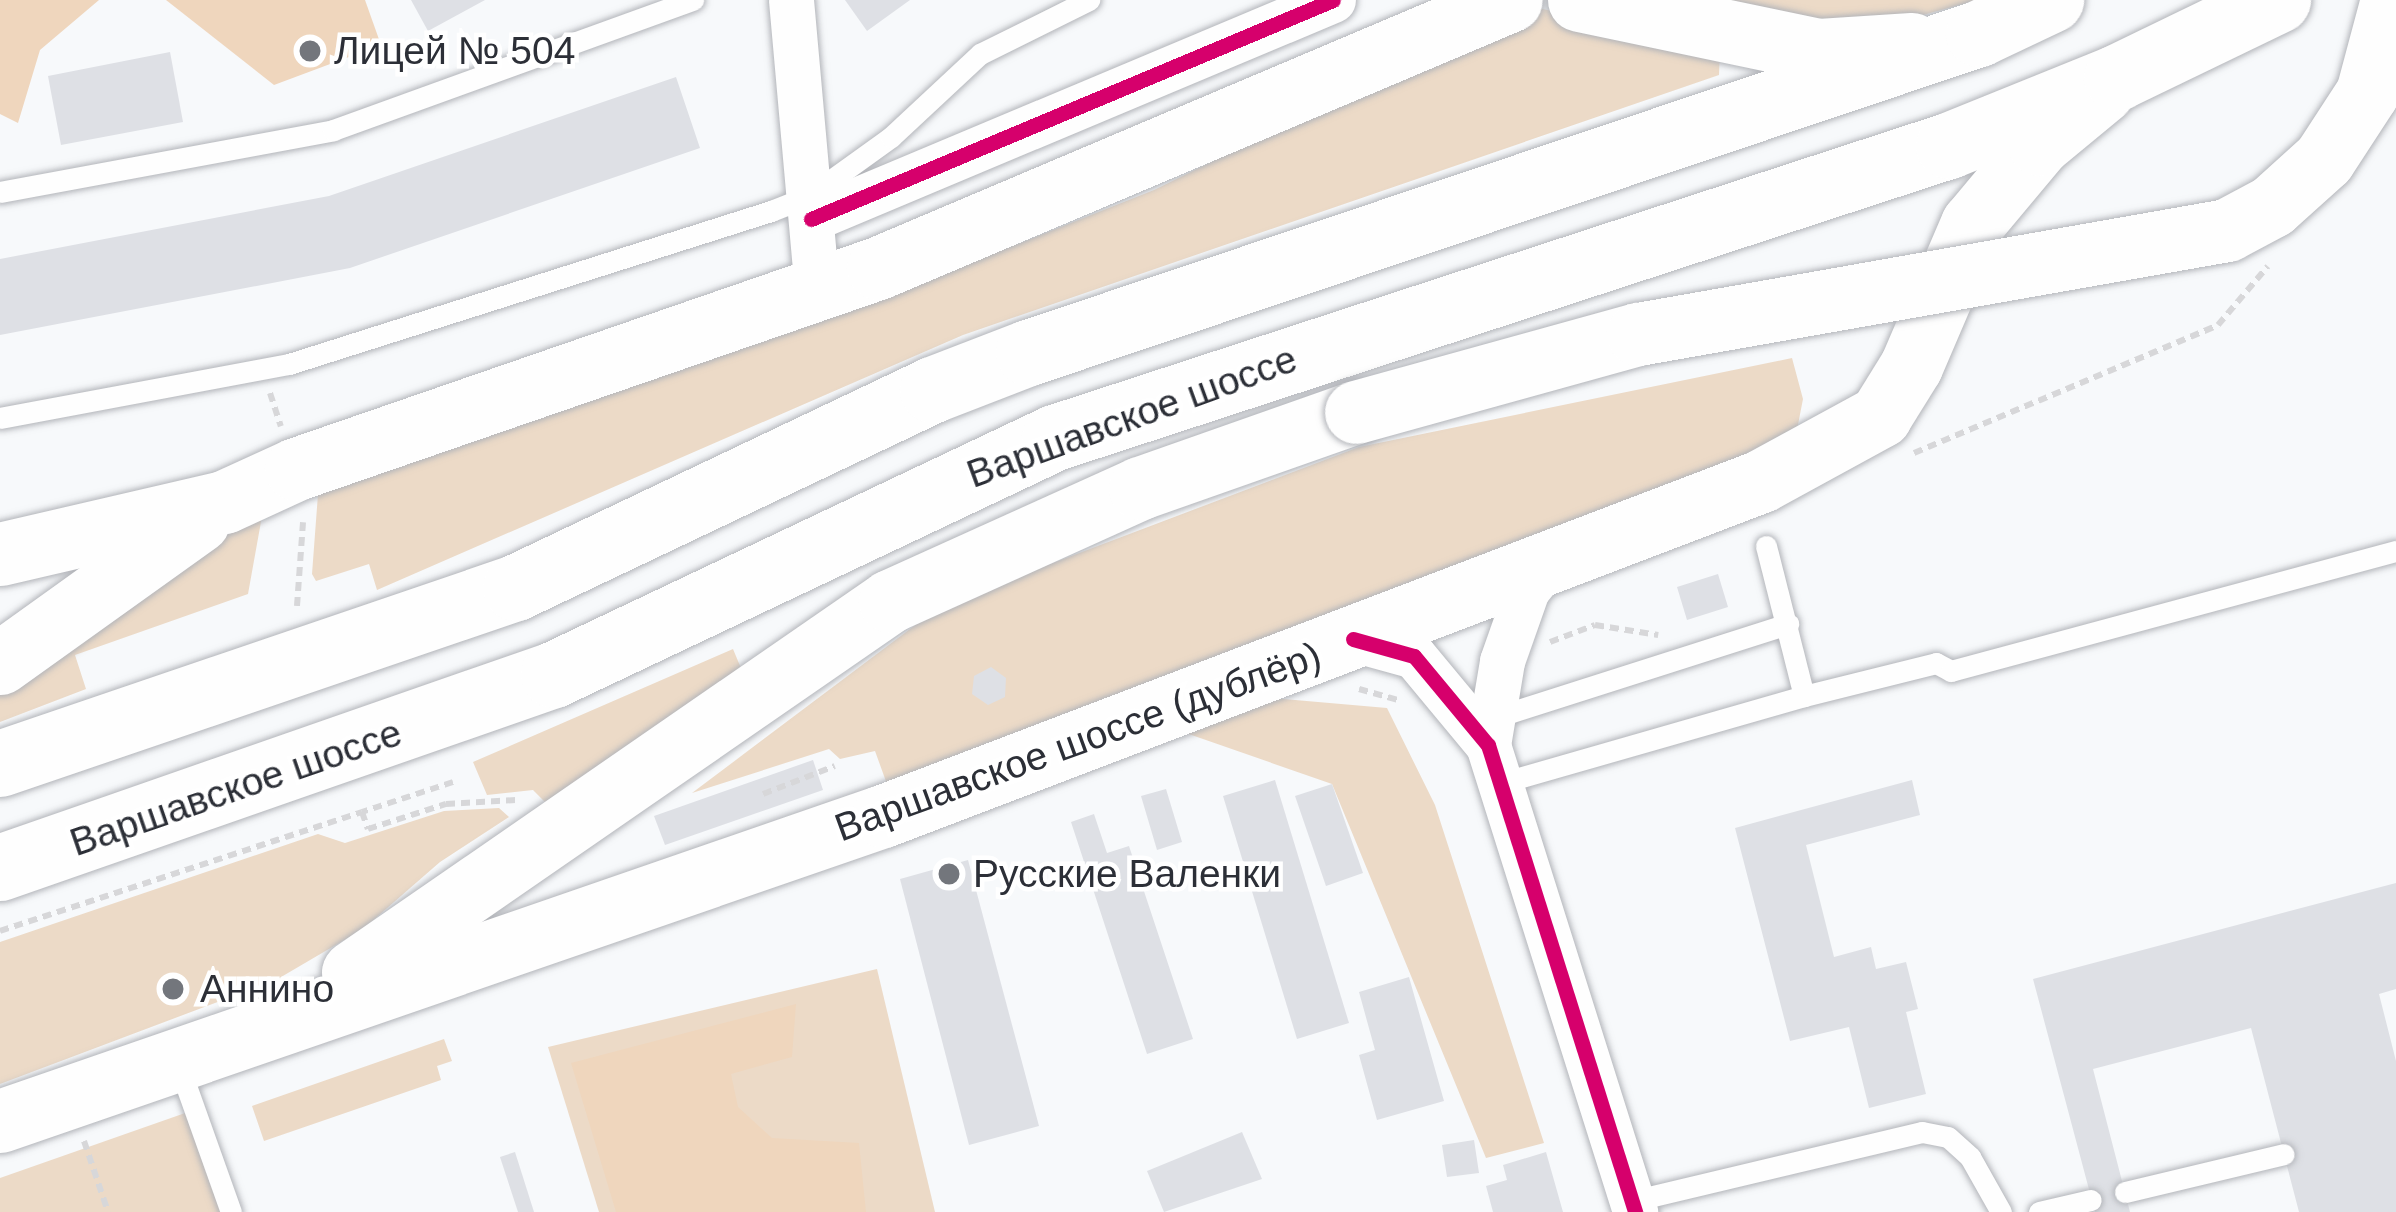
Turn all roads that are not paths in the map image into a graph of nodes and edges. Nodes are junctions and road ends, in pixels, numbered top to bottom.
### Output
1 (693, 0) edge
2 (790, 0) edge
3 (1089, 0) edge
4 (1333, 0) edge
5 (1511, 0) edge
6 (1579, 0) edge
7 (2051, 0) edge
8 (2278, 0) edge
9 (2392, 0) edge
10 (1979, 34) junction
11 (2117, 78) junction
12 (0, 192) edge
13 (810, 207) junction
14 (817, 290) junction
15 (0, 418) edge
16 (224, 502) junction
17 (1766, 546) dead end
18 (2396, 551) edge
19 (0, 554) edge
20 (1546, 565) junction
21 (1787, 624) junction
22 (1353, 639) junction
23 (0, 663) edge
24 (1804, 696) junction
25 (1494, 748) junction
26 (0, 764) edge
27 (0, 868) edge
28 (261, 1032) junction
29 (178, 1060) junction
30 (0, 1121) edge
31 (2284, 1154) dead end
32 (2125, 1192) dead end
33 (2092, 1200) dead end
34 (1634, 1206) edge
35 (231, 1212) edge
36 (2001, 1212) edge
37 (2039, 1212) edge

1 - 12 lane
2 - 13 street
3 - 13 lane
4 - 13 street
5 - 14 main road
6 - 10 main road
7 - 10 main road
8 - 11 main road, Варшавское шоссе
9 - 28 main road, bridge
10 - 26 main road
11 - 20 main road, Варшавское шоссе (дублёр)
11 - 27 main road, Варшавское шоссе
13 - 14 street
13 - 15 lane
14 - 16 main road
16 - 19 main road
16 - 23 main road
17 - 21 lane
18 - 24 lane
20 - 22 main road, Варшавское шоссе (дублёр)
20 - 25 street
21 - 24 lane
21 - 25 lane
22 - 25 street
22 - 28 main road, Варшавское шоссе (дублёр)
24 - 25 lane
25 - 34 street
28 - 29 main road, Варшавское шоссе (дублёр)
29 - 30 main road, Варшавское шоссе (дублёр)
29 - 35 lane
31 - 32 lane
33 - 37 lane
34 - 36 lane

